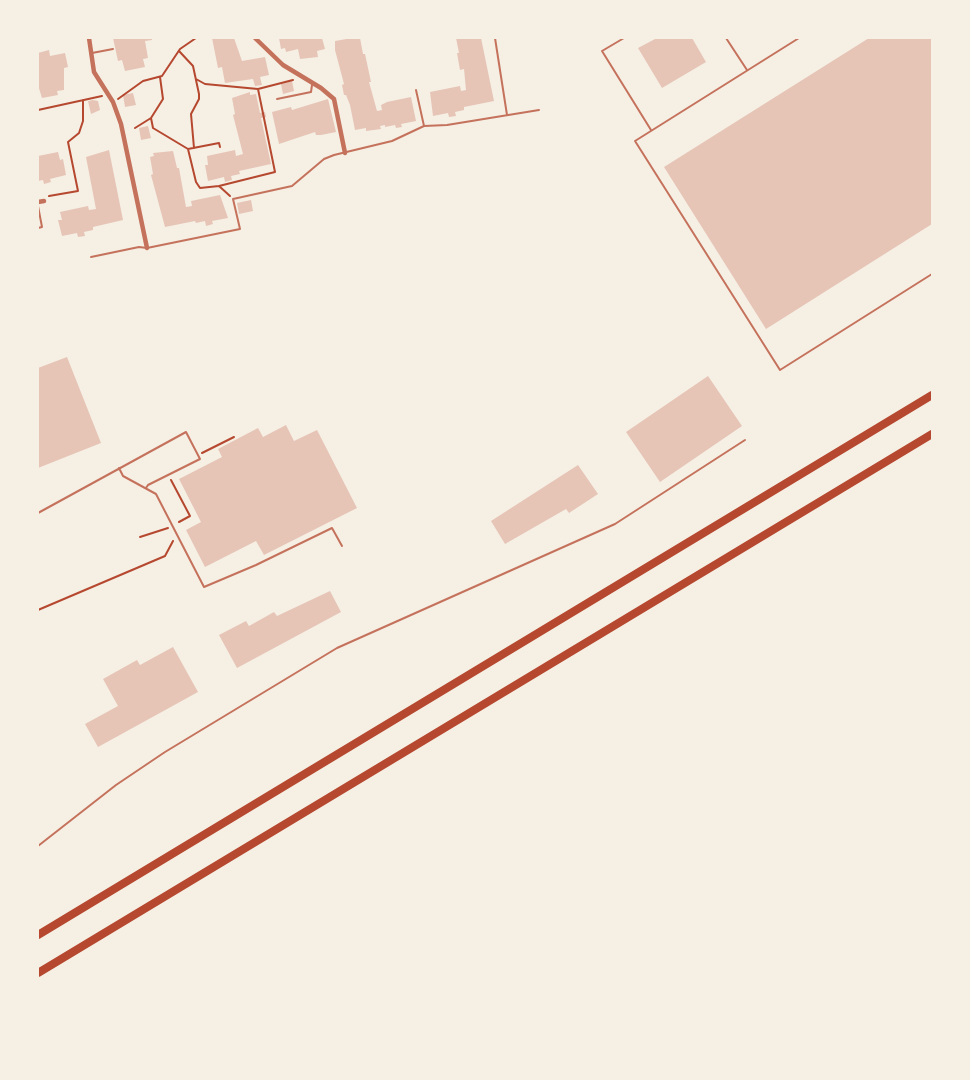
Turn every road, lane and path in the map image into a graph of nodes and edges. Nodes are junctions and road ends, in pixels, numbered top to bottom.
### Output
1 (89, 38) edge
2 (196, 38) edge
3 (255, 38) edge
4 (495, 38) edge
5 (624, 38) edge
6 (726, 38) edge
7 (799, 38) edge
8 (113, 49) dead end
9 (179, 50) junction
10 (90, 53) junction
11 (747, 70) junction
12 (160, 77) junction
13 (304, 77) junction
14 (196, 79) junction
15 (264, 80) dead end
16 (312, 83) junction
17 (265, 86) junction
18 (258, 89) junction
19 (416, 90) dead end
20 (107, 95) junction
21 (277, 99) dead end
22 (83, 100) junction
23 (113, 102) junction
24 (38, 110) edge
25 (538, 110) dead end
26 (508, 116) junction
27 (150, 118) junction
28 (424, 126) junction
29 (135, 128) dead end
30 (651, 130) junction
31 (220, 147) dead end
32 (194, 148) junction
33 (188, 149) junction
34 (345, 153) junction
35 (219, 186) junction
36 (49, 196) dead end
37 (233, 199) junction
38 (44, 201) dead end
39 (38, 204) edge
40 (38, 228) edge
41 (147, 249) junction
42 (91, 257) dead end
43 (933, 274) edge
44 (933, 395) edge
45 (933, 434) edge
46 (234, 437) dead end
47 (745, 440) dead end
48 (198, 455) junction
49 (119, 468) junction
50 (145, 489) junction
51 (38, 513) edge
52 (167, 529) dead end
53 (342, 546) dead end
54 (38, 610) edge
55 (38, 846) edge
56 (38, 935) edge
57 (38, 973) edge

1 - 10 street
2 - 9 path
3 - 13 street
4 - 26 lane
5 - 30 lane
6 - 11 lane
7 - 11 lane
8 - 10 lane
9 - 12 path
9 - 14 path
10 - 20 street
11 - 30 lane
12 - 23 path
12 - 27 path
13 - 16 street
13 - 17 path
14 - 18 path
14 - 32 path
15 - 17 path
16 - 21 lane
16 - 34 street
17 - 18 path
18 - 35 path
19 - 28 lane
20 - 22 path
20 - 23 street
22 - 24 path
22 - 36 path
23 - 41 street
25 - 26 lane
26 - 28 lane
27 - 29 path
27 - 33 path
28 - 34 lane
30 - 43 lane
31 - 32 path
32 - 33 path
33 - 35 path
34 - 37 lane
35 - 37 path
37 - 41 lane
38 - 39 street
39 - 40 lane
41 - 42 lane
44 - 56 highway
45 - 57 highway
46 - 48 path
47 - 55 lane
48 - 49 lane
48 - 50 lane
49 - 50 lane
49 - 51 lane
50 - 53 lane
52 - 54 path

